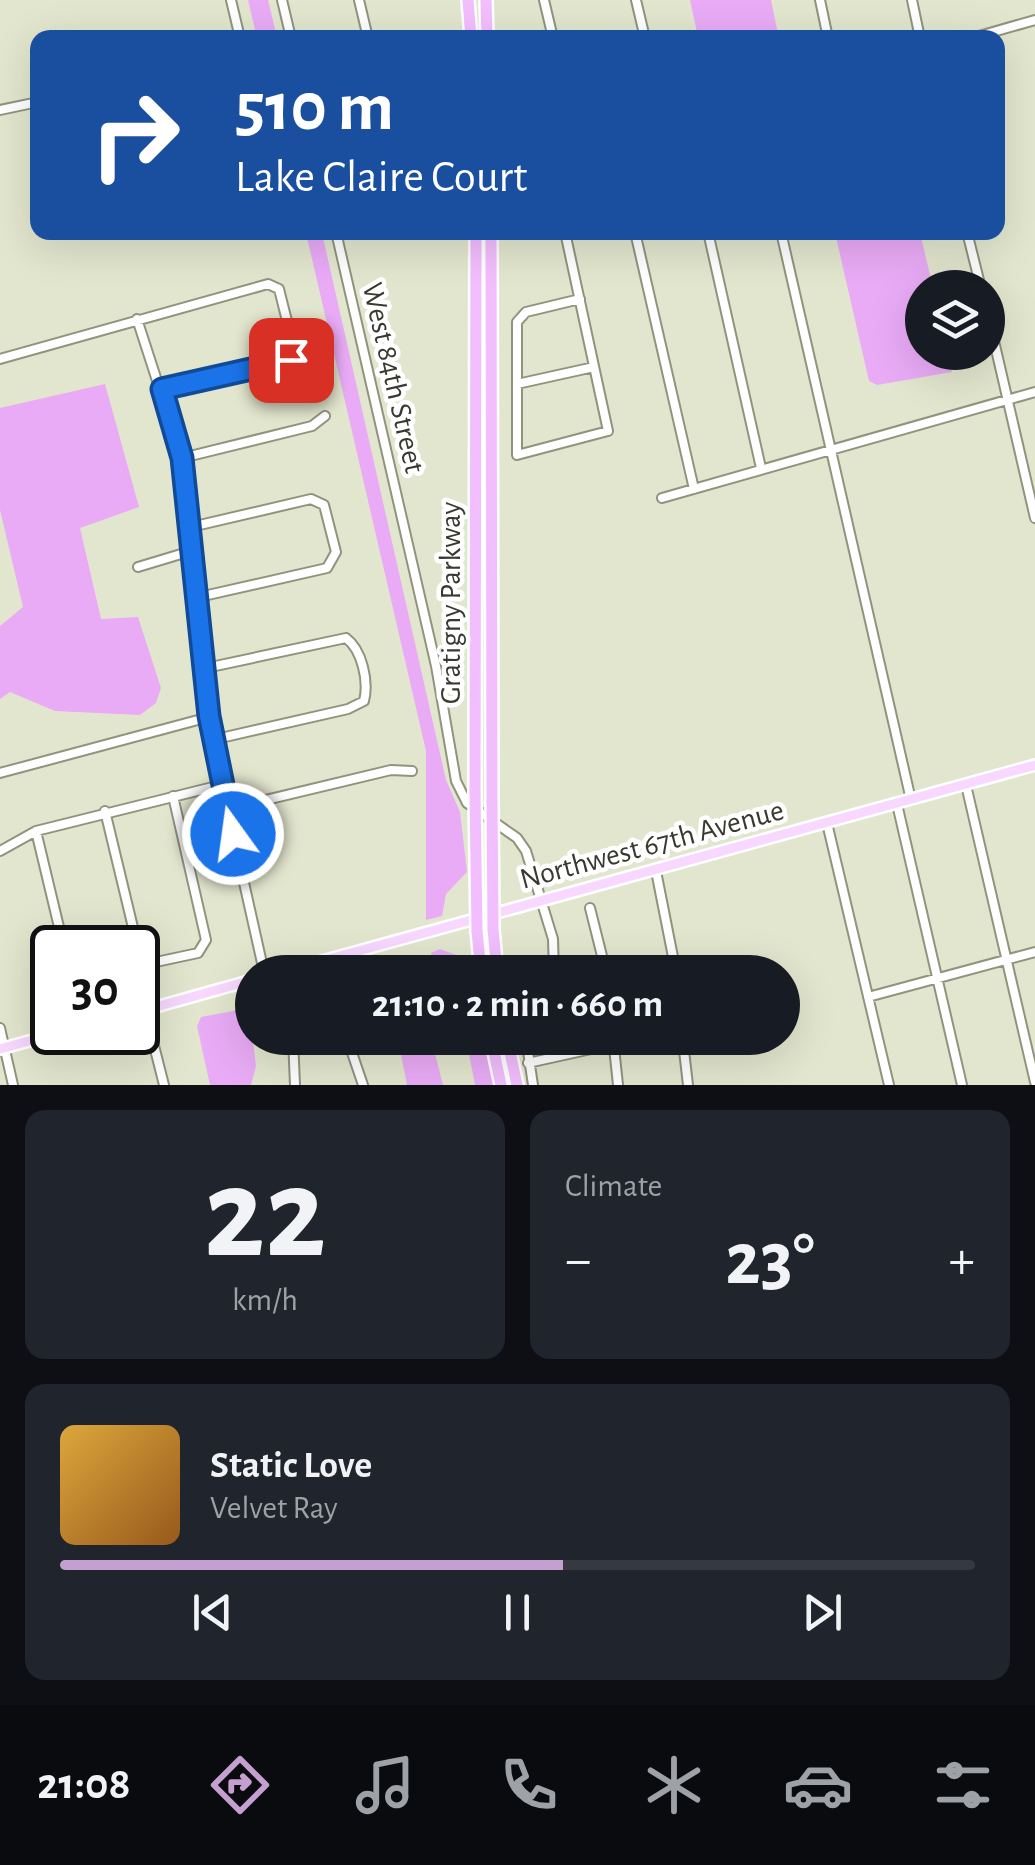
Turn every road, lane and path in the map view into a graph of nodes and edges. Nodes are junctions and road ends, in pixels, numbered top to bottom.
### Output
1 (231, 0) edge
2 (282, 0) edge
3 (359, 0) edge
4 (468, 0) edge
5 (486, 0) edge
6 (544, 0) edge
7 (636, 0) edge
8 (820, 0) edge
9 (912, 0) edge
10 (1035, 20) edge
11 (238, 30) edge
12 (289, 30) edge
13 (366, 30) edge
14 (470, 30) edge
15 (487, 30) edge
16 (550, 30) edge
17 (642, 30) edge
18 (826, 30) edge
19 (918, 30) edge
20 (1000, 30) edge
21 (30, 104) edge
22 (0, 110) edge
23 (338, 240) edge
24 (476, 240) edge
25 (491, 240) edge
26 (567, 240) edge
27 (637, 240) edge
28 (710, 240) edge
29 (783, 240) edge
30 (969, 240) edge
31 (976, 270) edge
32 (580, 299) junction
33 (137, 319) junction
34 (0, 359) edge
35 (594, 367) junction
36 (1001, 370) edge
37 (517, 384) junction
38 (162, 389) junction
39 (1035, 392) edge
40 (1008, 400) junction
41 (325, 416) dead end
42 (832, 448) junction
43 (182, 458) junction
44 (762, 468) junction
45 (694, 490) junction
46 (662, 498) dead end
47 (1035, 518) edge
48 (191, 527) junction
49 (191, 552) junction
50 (138, 567) dead end
51 (199, 597) junction
52 (206, 668) junction
53 (209, 716) junction
54 (212, 740) junction
55 (1035, 767) edge
56 (412, 770) dead end
57 (0, 773) edge
58 (966, 784) junction
59 (221, 785) junction
60 (173, 796) junction
61 (911, 800) junction
62 (897, 804) junction
63 (228, 808) junction
64 (105, 811) junction
65 (827, 823) junction
66 (36, 831) junction
67 (0, 851) edge
68 (656, 871) junction
69 (542, 901) junction
70 (590, 908) dead end
71 (58, 925) edge
72 (1035, 952) edge
73 (260, 955) edge
74 (347, 955) edge
75 (480, 955) edge
76 (496, 955) edge
77 (557, 955) edge
78 (602, 955) edge
79 (673, 955) edge
80 (1006, 960) junction
81 (937, 979) junction
82 (235, 985) edge
83 (868, 997) junction
84 (160, 1006) edge
85 (0, 1028) edge
86 (30, 1041) edge
87 (2, 1049) edge
88 (155, 1055) edge
89 (294, 1055) edge
90 (353, 1055) edge
91 (494, 1055) edge
92 (511, 1055) edge
93 (527, 1055) edge
94 (558, 1055) edge
95 (615, 1055) edge
96 (685, 1055) edge
97 (528, 1063) junction
98 (1035, 1082) edge
99 (13, 1085) edge
100 (164, 1085) edge
101 (295, 1085) edge
102 (364, 1085) edge
103 (500, 1085) edge
104 (517, 1085) edge
105 (533, 1085) edge
106 (618, 1085) edge
107 (688, 1085) edge
108 (889, 1085) edge
109 (962, 1085) edge

1 - 11 street
2 - 12 street
3 - 13 street
4 - 14 highway
5 - 15 highway
6 - 16 street
7 - 17 street
8 - 18 street
9 - 19 street
10 - 20 street
21 - 22 street
23 - 69 street, West 84th Street
24 - 75 highway, Gratigny Parkway, bridge
25 - 76 highway, Gratigny Parkway, bridge
26 - 32 street
27 - 45 street
28 - 44 street
29 - 42 street
30 - 31 street
32 - 35 street
32 - 37 street
33 - 34 street
33 - 38 street
33 - 38 street
35 - 37 street
35 - 37 street
36 - 40 street
38 - 43 street
39 - 40 street
40 - 42 street
40 - 47 street
41 - 43 street
42 - 44 street
42 - 61 street
43 - 48 street
44 - 45 street
45 - 46 street
48 - 49 street
48 - 51 street
49 - 50 street
49 - 51 street
51 - 52 street
52 - 53 street
52 - 54 street
53 - 54 street
53 - 57 street
54 - 59 street
55 - 58 main road, Northwest 67th Avenue
56 - 63 street
58 - 61 main road, Northwest 67th Avenue
58 - 80 street
59 - 60 street
59 - 63 street
60 - 64 street
60 - 64 street
61 - 62 main road, Northwest 67th Avenue
62 - 65 main road, Northwest 67th Avenue
62 - 81 street
63 - 73 street
64 - 66 street
65 - 68 main road, Northwest 67th Avenue
65 - 83 street
66 - 67 street
66 - 71 street
68 - 69 main road, Northwest 67th Avenue
68 - 79 street
69 - 74 main road, Northwest 67th Avenue
69 - 77 street, West 84th Street
70 - 78 street
72 - 80 street
80 - 81 street
80 - 98 street
81 - 83 street
81 - 109 street
82 - 84 main road
83 - 108 street
85 - 87 street
86 - 87 main road
87 - 99 street
88 - 100 street
89 - 101 street
90 - 102 street
91 - 103 highway
92 - 104 highway
93 - 97 street
94 - 97 street
95 - 106 street
96 - 107 street
97 - 105 street

